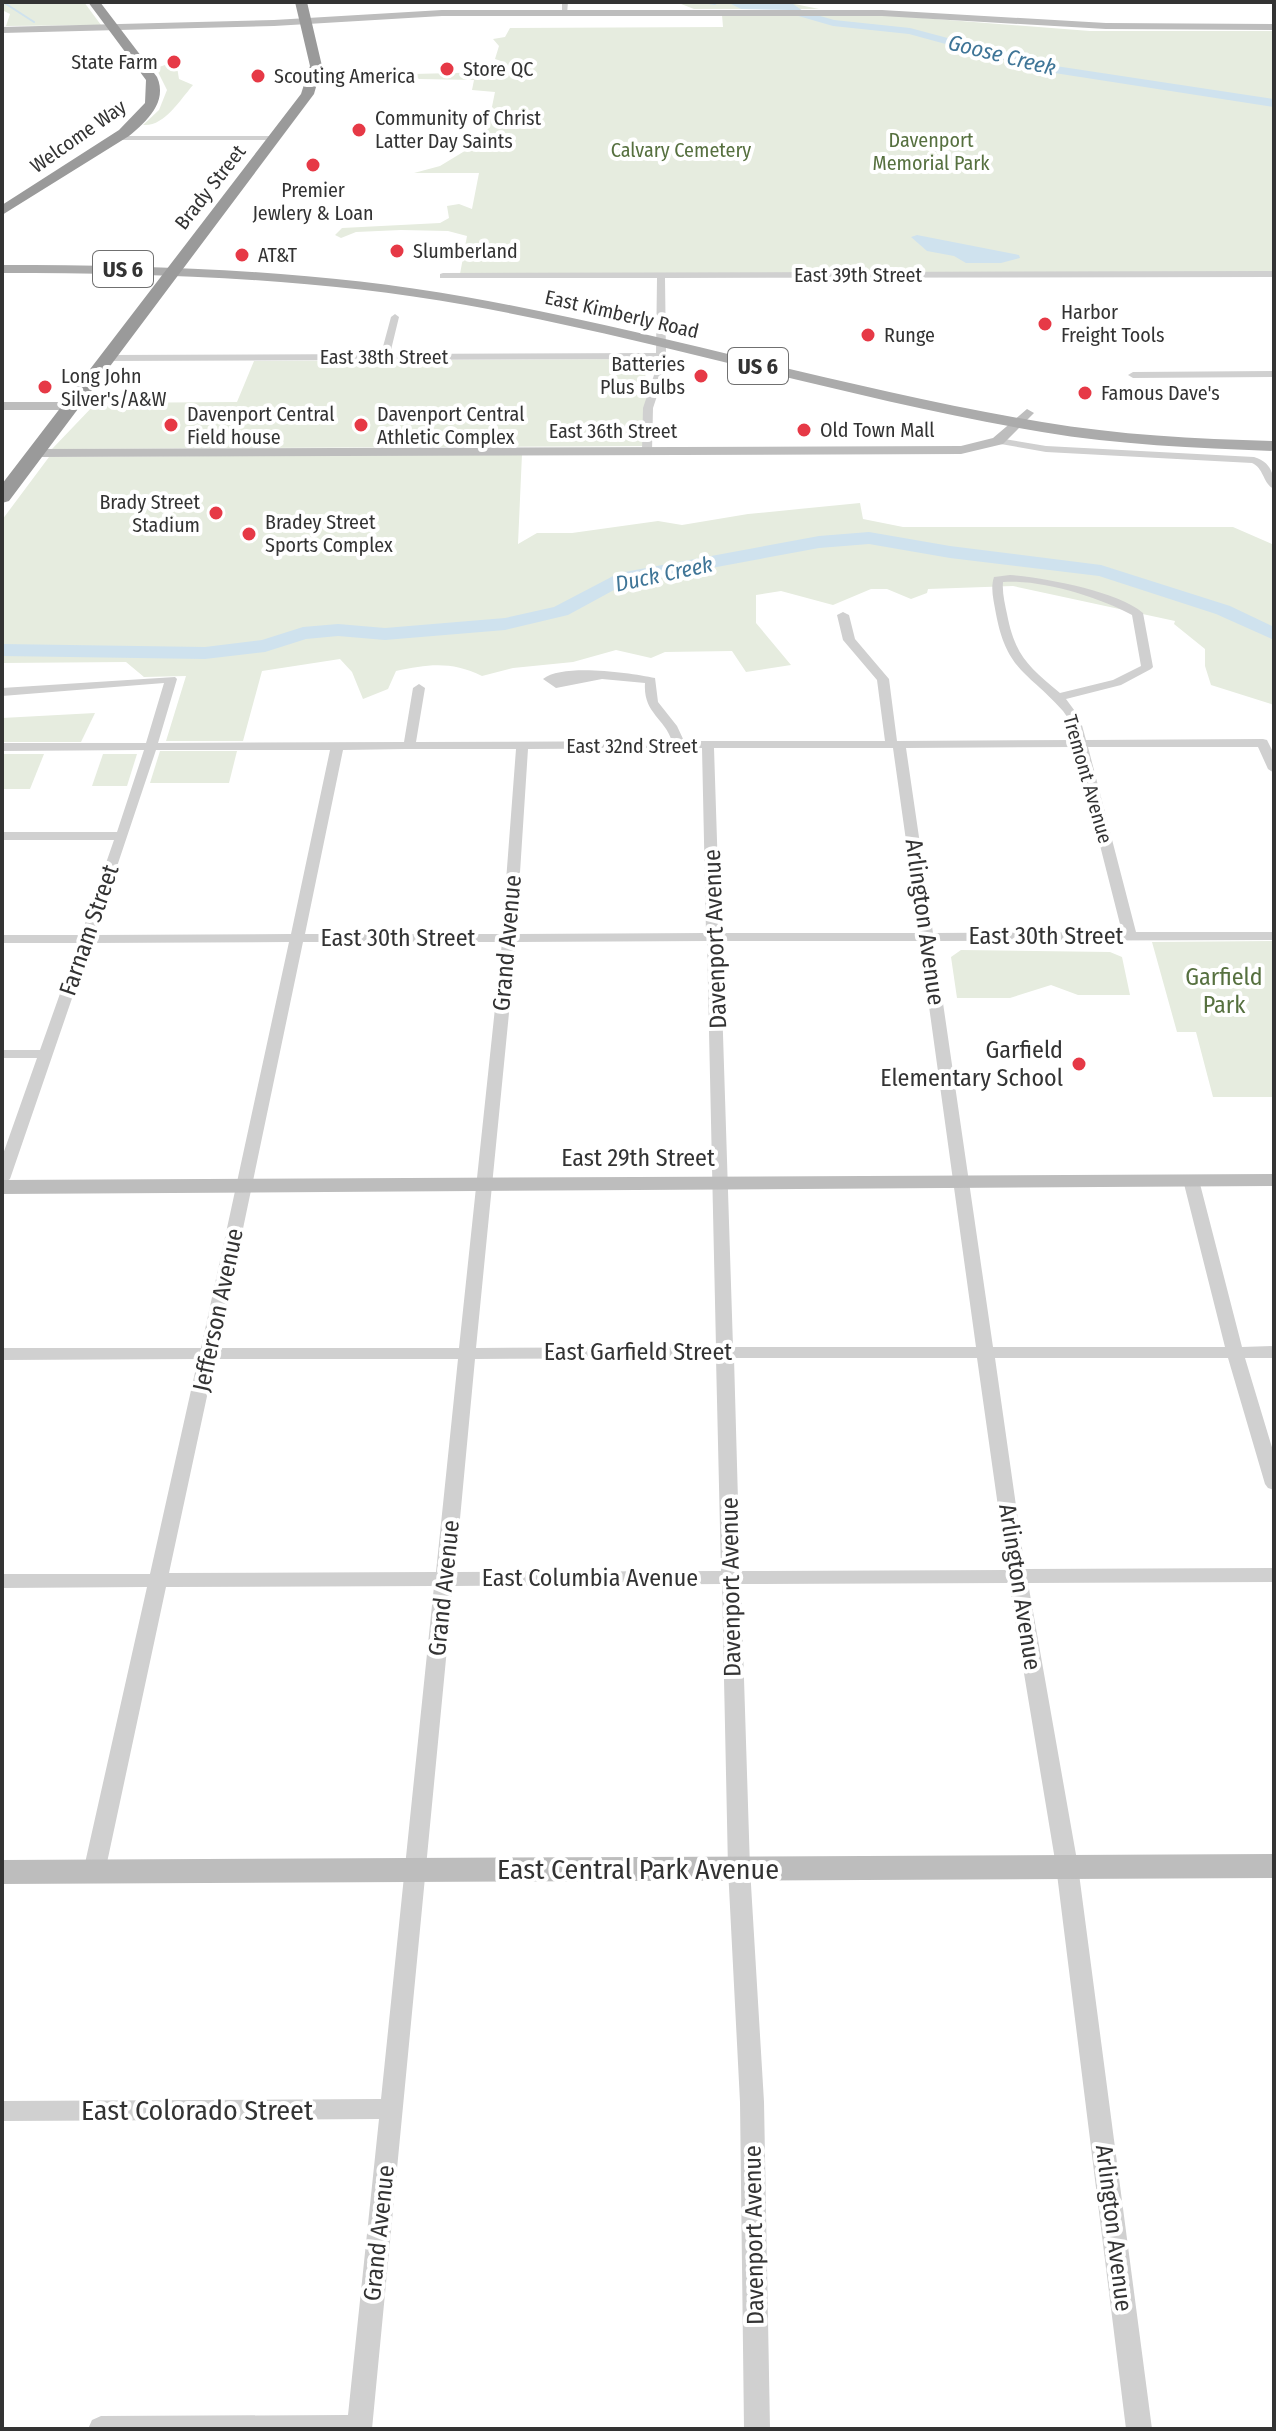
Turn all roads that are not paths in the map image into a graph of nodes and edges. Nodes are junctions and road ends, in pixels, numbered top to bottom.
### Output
1 (94, 2) edge
2 (301, 2) edge
3 (565, 2) edge
4 (878, 2) edge
5 (565, 13) junction
6 (882, 13) junction
7 (305, 21) junction
8 (1274, 27) edge
9 (113, 28) junction
10 (2, 30) edge
11 (116, 138) junction
12 (275, 138) junction
13 (2, 211) edge
14 (2, 261) edge
15 (176, 267) junction
16 (2, 269) edge
17 (1274, 274) edge
18 (661, 275) junction
19 (443, 276) dead end
20 (395, 317) dead end
21 (661, 344) junction
22 (385, 357) junction
23 (106, 358) junction
24 (1274, 374) edge
25 (1133, 375) dead end
26 (2, 406) edge
27 (70, 406) junction
28 (1021, 418) junction
29 (1274, 434) edge
30 (998, 441) junction
31 (1274, 446) edge
32 (647, 451) junction
33 (35, 453) junction
34 (1274, 486) edge
35 (2, 497) edge
36 (843, 615) dead end
37 (597, 678) dead end
38 (419, 688) dead end
39 (2, 692) edge
40 (1060, 697) junction
41 (1081, 744) junction
42 (708, 745) junction
43 (896, 745) junction
44 (680, 746) junction
45 (2, 747) edge
46 (152, 747) junction
47 (337, 747) junction
48 (409, 747) junction
49 (522, 747) junction
50 (1274, 769) edge
51 (2, 836) edge
52 (122, 836) junction
53 (927, 936) junction
54 (1130, 936) junction
55 (1274, 936) edge
56 (715, 937) junction
57 (295, 938) junction
58 (509, 938) junction
59 (2, 939) edge
60 (86, 939) junction
61 (2, 1054) edge
62 (46, 1054) junction
63 (2, 1179) edge
64 (1191, 1180) junction
65 (1274, 1180) edge
66 (962, 1182) junction
67 (722, 1184) junction
68 (483, 1185) junction
69 (245, 1186) junction
70 (2, 1187) edge
71 (986, 1351) junction
72 (726, 1352) junction
73 (1235, 1352) junction
74 (1274, 1352) edge
75 (467, 1353) junction
76 (2, 1354) edge
77 (208, 1354) junction
78 (1274, 1484) edge
79 (1274, 1575) edge
80 (1017, 1576) junction
81 (731, 1577) junction
82 (444, 1579) junction
83 (158, 1580) junction
84 (2, 1581) edge
85 (1067, 1866) junction
86 (1274, 1866) edge
87 (739, 1868) junction
88 (415, 1870) junction
89 (2, 1872) edge
90 (94, 1872) junction
91 (391, 2109) junction
92 (2, 2111) edge
93 (359, 2428) edge
94 (101, 2429) edge
95 (757, 2429) edge
96 (1139, 2429) edge

1 - 9 highway, Welcome Way
2 - 7 highway, Brady Street
3 - 5 street
4 - 6 street
5 - 6 street
5 - 7 street
6 - 8 street
7 - 9 street
7 - 12 highway, Brady Street
9 - 10 street
9 - 11 highway, Welcome Way
11 - 12 street
11 - 13 highway, Welcome Way
12 - 15 highway, Brady Street
14 - 15 main road, East Kimberly Road / US 6
15 - 16 main road, East Kimberly Road / US 6
15 - 21 main road, East Kimberly Road / US 6
15 - 23 highway, Brady Street
17 - 18 street, East 39th Street
18 - 19 street, East 39th Street
18 - 21 street
20 - 22 street
21 - 22 street, East 38th Street
21 - 28 main road, East Kimberly Road / US 6
21 - 32 street
22 - 23 street, East 38th Street
23 - 27 highway, Brady Street
24 - 25 street
26 - 27 street
27 - 33 highway, Brady Street
28 - 29 main road, East Kimberly Road / US 6
28 - 30 street
28 - 31 main road, East Kimberly Road / US 6
30 - 32 street, East 36th Street
30 - 34 street, East 36th Street
32 - 33 street, East 36th Street
33 - 35 highway, Brady Street
36 - 43 street, Arlington Avenue
37 - 44 street
38 - 48 street
39 - 46 street, Farnam Street
40 - 40 street, Tremont Avenue
40 - 41 street, Tremont Avenue
41 - 43 street, East 32nd Street
41 - 50 street, East 32nd Street
41 - 54 street, Tremont Avenue
42 - 43 street, East 32nd Street
42 - 44 street, East 32nd Street
42 - 56 street, Davenport Avenue
43 - 53 street, Arlington Avenue
44 - 49 street, East 32nd Street
45 - 46 street, East 32nd Street
46 - 47 street, East 32nd Street
46 - 52 street, Farnam Street
47 - 48 street, East 32nd Street
47 - 57 street, Jefferson Avenue
48 - 49 street, East 32nd Street
49 - 58 street, Grand Avenue
51 - 52 street
52 - 60 street, Farnam Street
53 - 54 street, East 30th Street
53 - 56 street, East 30th Street
53 - 66 street, Arlington Avenue
54 - 55 street, East 30th Street
56 - 58 street, East 30th Street
56 - 67 street, Davenport Avenue
57 - 58 street, East 30th Street
57 - 60 street, East 30th Street
57 - 69 street, Jefferson Avenue
58 - 68 street, Grand Avenue
59 - 60 street, East 30th Street
60 - 62 street, Farnam Street
61 - 62 street
62 - 63 street, Farnam Street
64 - 65 street, East 29th Street
64 - 66 street, East 29th Street
64 - 73 street
66 - 67 street, East 29th Street
66 - 71 street, Arlington Avenue
67 - 68 street, East 29th Street
67 - 72 street, Davenport Avenue
68 - 69 street, East 29th Street
68 - 75 street, Grand Avenue
69 - 70 street, East 29th Street
69 - 77 street, Jefferson Avenue
71 - 72 street, East Garfield Street
71 - 73 street, East Garfield Street
71 - 80 street, Arlington Avenue
72 - 75 street, East Garfield Street
72 - 81 street, Davenport Avenue
73 - 74 street, East Garfield Street
73 - 78 street
75 - 77 street, East Garfield Street
75 - 82 street, Grand Avenue
76 - 77 street, East Garfield Street
77 - 83 street, Jefferson Avenue
79 - 80 street, East Columbia Avenue
80 - 81 street, East Columbia Avenue
80 - 85 street, Arlington Avenue
81 - 82 street, East Columbia Avenue
81 - 87 street, Davenport Avenue
82 - 83 street, East Columbia Avenue
82 - 88 street, Grand Avenue
83 - 84 street, East Columbia Avenue
83 - 90 street, Jefferson Avenue
85 - 86 street, East Central Park Avenue
85 - 87 street, East Central Park Avenue
85 - 96 street, Arlington Avenue
87 - 88 street, East Central Park Avenue
87 - 95 street, Davenport Avenue
88 - 90 street, East Central Park Avenue
88 - 91 street, Grand Avenue
89 - 90 street, East Central Park Avenue
91 - 92 street, East Colorado Street
91 - 93 street, Grand Avenue
93 - 94 street

